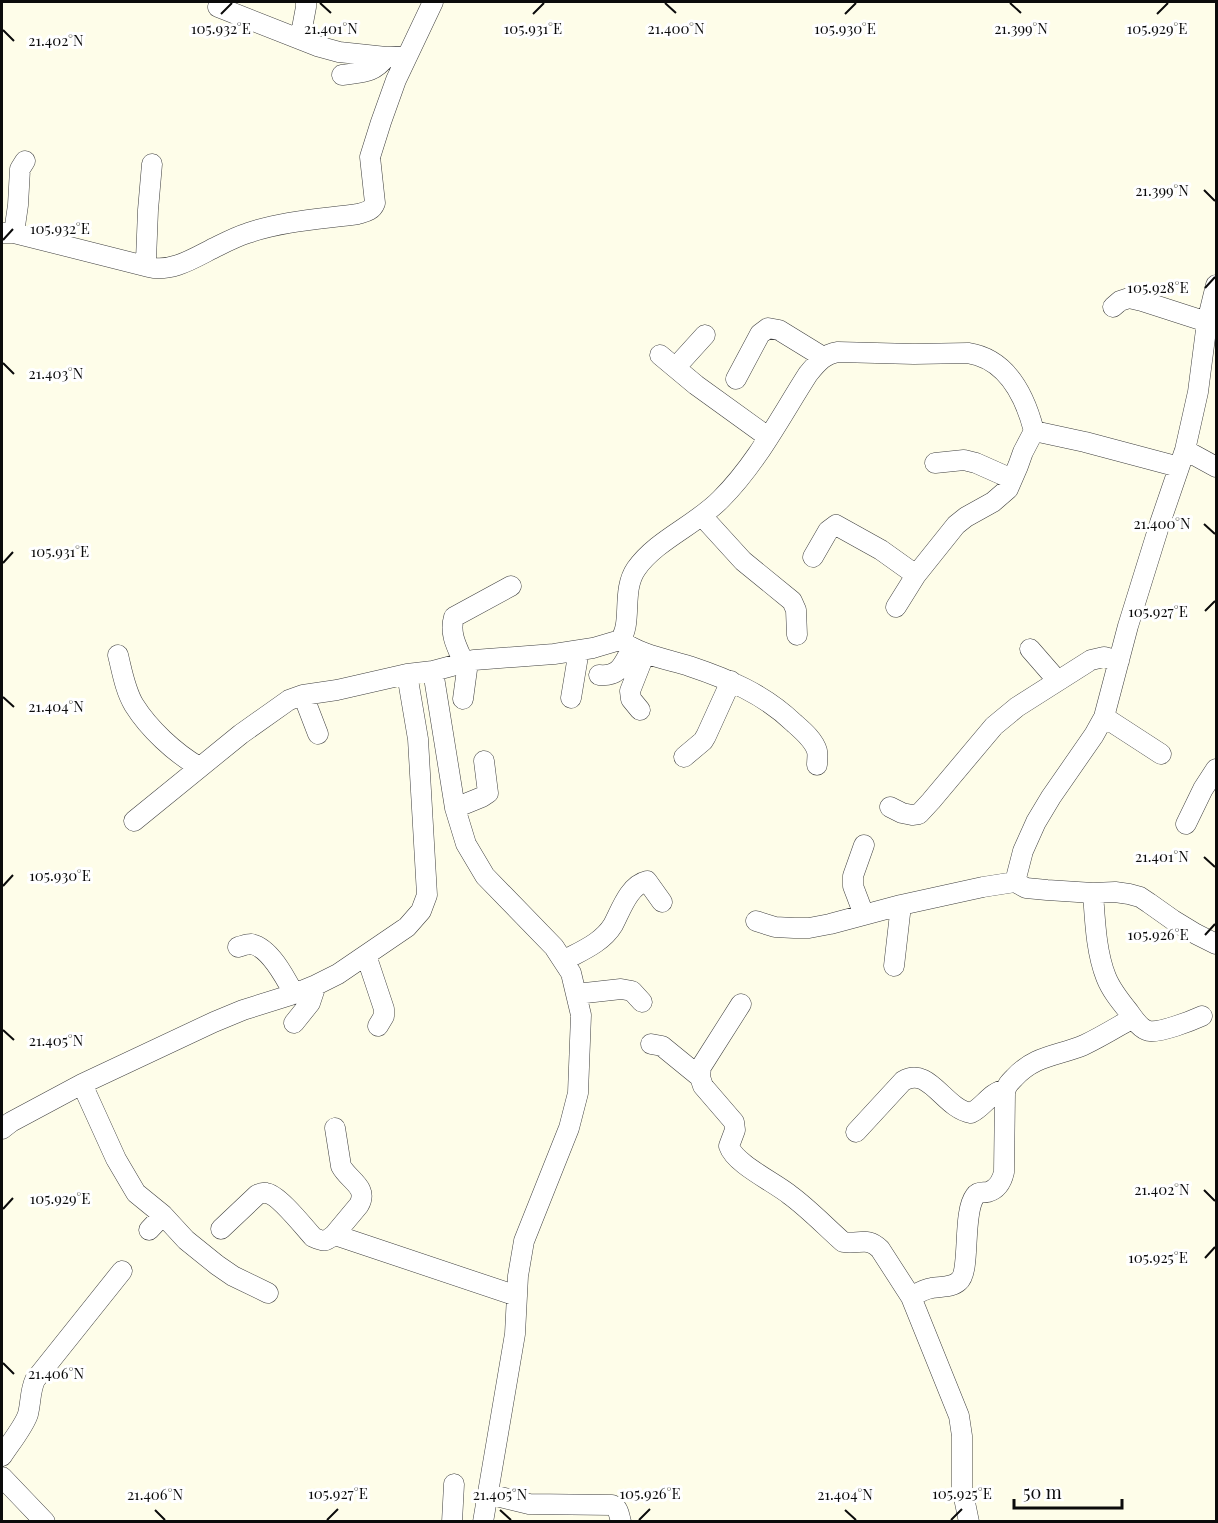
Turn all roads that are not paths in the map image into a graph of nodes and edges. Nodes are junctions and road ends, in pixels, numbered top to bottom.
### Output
1 (306, 2) edge
2 (433, 2) edge
3 (219, 7) dead end
4 (300, 39) junction
5 (407, 56) junction
6 (386, 57) junction
7 (342, 75) dead end
8 (25, 161) dead end
9 (152, 164) dead end
10 (8, 233) edge
11 (149, 267) junction
12 (1216, 285) edge
13 (1113, 307) dead end
14 (1207, 322) junction
15 (705, 334) dead end
16 (660, 354) dead end
17 (823, 357) junction
18 (676, 367) junction
19 (736, 379) dead end
20 (1034, 431) junction
21 (768, 437) junction
22 (1182, 458) junction
23 (935, 463) dead end
24 (1216, 467) edge
25 (1012, 479) junction
26 (702, 516) junction
27 (813, 557) dead end
28 (916, 575) junction
29 (511, 586) dead end
30 (896, 607) dead end
31 (797, 635) dead end
32 (632, 647) junction
33 (1030, 649) dead end
34 (579, 650) junction
35 (461, 653) junction
36 (118, 655) dead end
37 (1119, 661) junction
38 (419, 673) junction
39 (599, 675) dead end
40 (1057, 680) junction
41 (731, 681) junction
42 (303, 695) junction
43 (571, 698) dead end
44 (463, 699) dead end
45 (640, 710) dead end
46 (1104, 717) junction
47 (318, 734) dead end
48 (1161, 754) dead end
49 (684, 757) dead end
50 (484, 761) dead end
51 (817, 765) dead end
52 (200, 767) junction
53 (1216, 769) edge
54 (890, 807) dead end
55 (455, 808) junction
56 (134, 820) dead end
57 (1186, 824) dead end
58 (864, 844) dead end
59 (1015, 882) junction
60 (1093, 893) junction
61 (663, 902) dead end
62 (901, 905) junction
63 (864, 915) junction
64 (756, 921) dead end
65 (1216, 944) edge
66 (237, 947) dead end
67 (366, 955) junction
68 (563, 961) junction
69 (894, 966) dead end
70 (316, 985) junction
71 (294, 994) junction
72 (576, 994) junction
73 (642, 1002) dead end
74 (741, 1004) dead end
75 (1202, 1016) dead end
76 (1133, 1018) junction
77 (294, 1023) dead end
78 (378, 1026) dead end
79 (651, 1044) dead end
80 (700, 1077) junction
81 (82, 1084) junction
82 (1000, 1092) junction
83 (335, 1128) dead end
84 (2, 1129) edge
85 (856, 1132) dead end
86 (163, 1215) junction
87 (221, 1229) dead end
88 (149, 1230) dead end
89 (339, 1236) junction
90 (122, 1271) dead end
91 (268, 1293) dead end
92 (517, 1296) junction
93 (911, 1297) junction
94 (2, 1456) edge
95 (2, 1477) edge
96 (454, 1484) dead end
97 (488, 1494) junction
98 (45, 1521) edge
99 (452, 1521) edge
100 (483, 1521) edge
101 (621, 1521) edge
102 (969, 1521) edge

1 - 4 street
2 - 5 street
3 - 4 street
4 - 6 street
5 - 6 street
5 - 11 street
6 - 7 street
8 - 10 street
9 - 11 street
10 - 11 street
12 - 14 street
13 - 14 street
14 - 22 street
15 - 18 street
16 - 18 street
17 - 19 street
17 - 20 street
17 - 21 street
18 - 21 street
20 - 22 street
20 - 25 street
21 - 26 street
22 - 24 street
22 - 37 street
23 - 25 street
25 - 28 street
26 - 31 street
26 - 32 street
27 - 28 street
28 - 30 street
29 - 35 street
32 - 34 street
32 - 39 street
32 - 41 street
32 - 45 street
33 - 40 street
34 - 35 street
34 - 43 street
35 - 38 street
35 - 44 street
36 - 52 street
37 - 40 street
37 - 46 street
38 - 42 street
38 - 55 street
38 - 67 street
40 - 54 street
41 - 49 street
41 - 51 street
42 - 47 street
42 - 52 street
46 - 48 street
46 - 59 street
50 - 55 street
52 - 56 street
53 - 57 street
55 - 68 street
58 - 63 street
59 - 60 street
59 - 62 street
60 - 65 street
60 - 76 street
61 - 68 street
62 - 63 street
62 - 69 street
63 - 64 street
66 - 71 street
67 - 70 street
67 - 78 street
68 - 72 street
70 - 71 street
70 - 77 street
71 - 81 street
72 - 73 street
72 - 92 street
74 - 80 street
75 - 76 street
76 - 82 street
79 - 80 street
80 - 93 street
81 - 84 street
81 - 86 street
82 - 85 street
82 - 93 street
83 - 89 street
86 - 88 street
86 - 91 street
87 - 89 street
89 - 92 street
90 - 94 street
92 - 97 street
93 - 102 street
95 - 98 street
96 - 99 street
97 - 100 street
97 - 101 street

